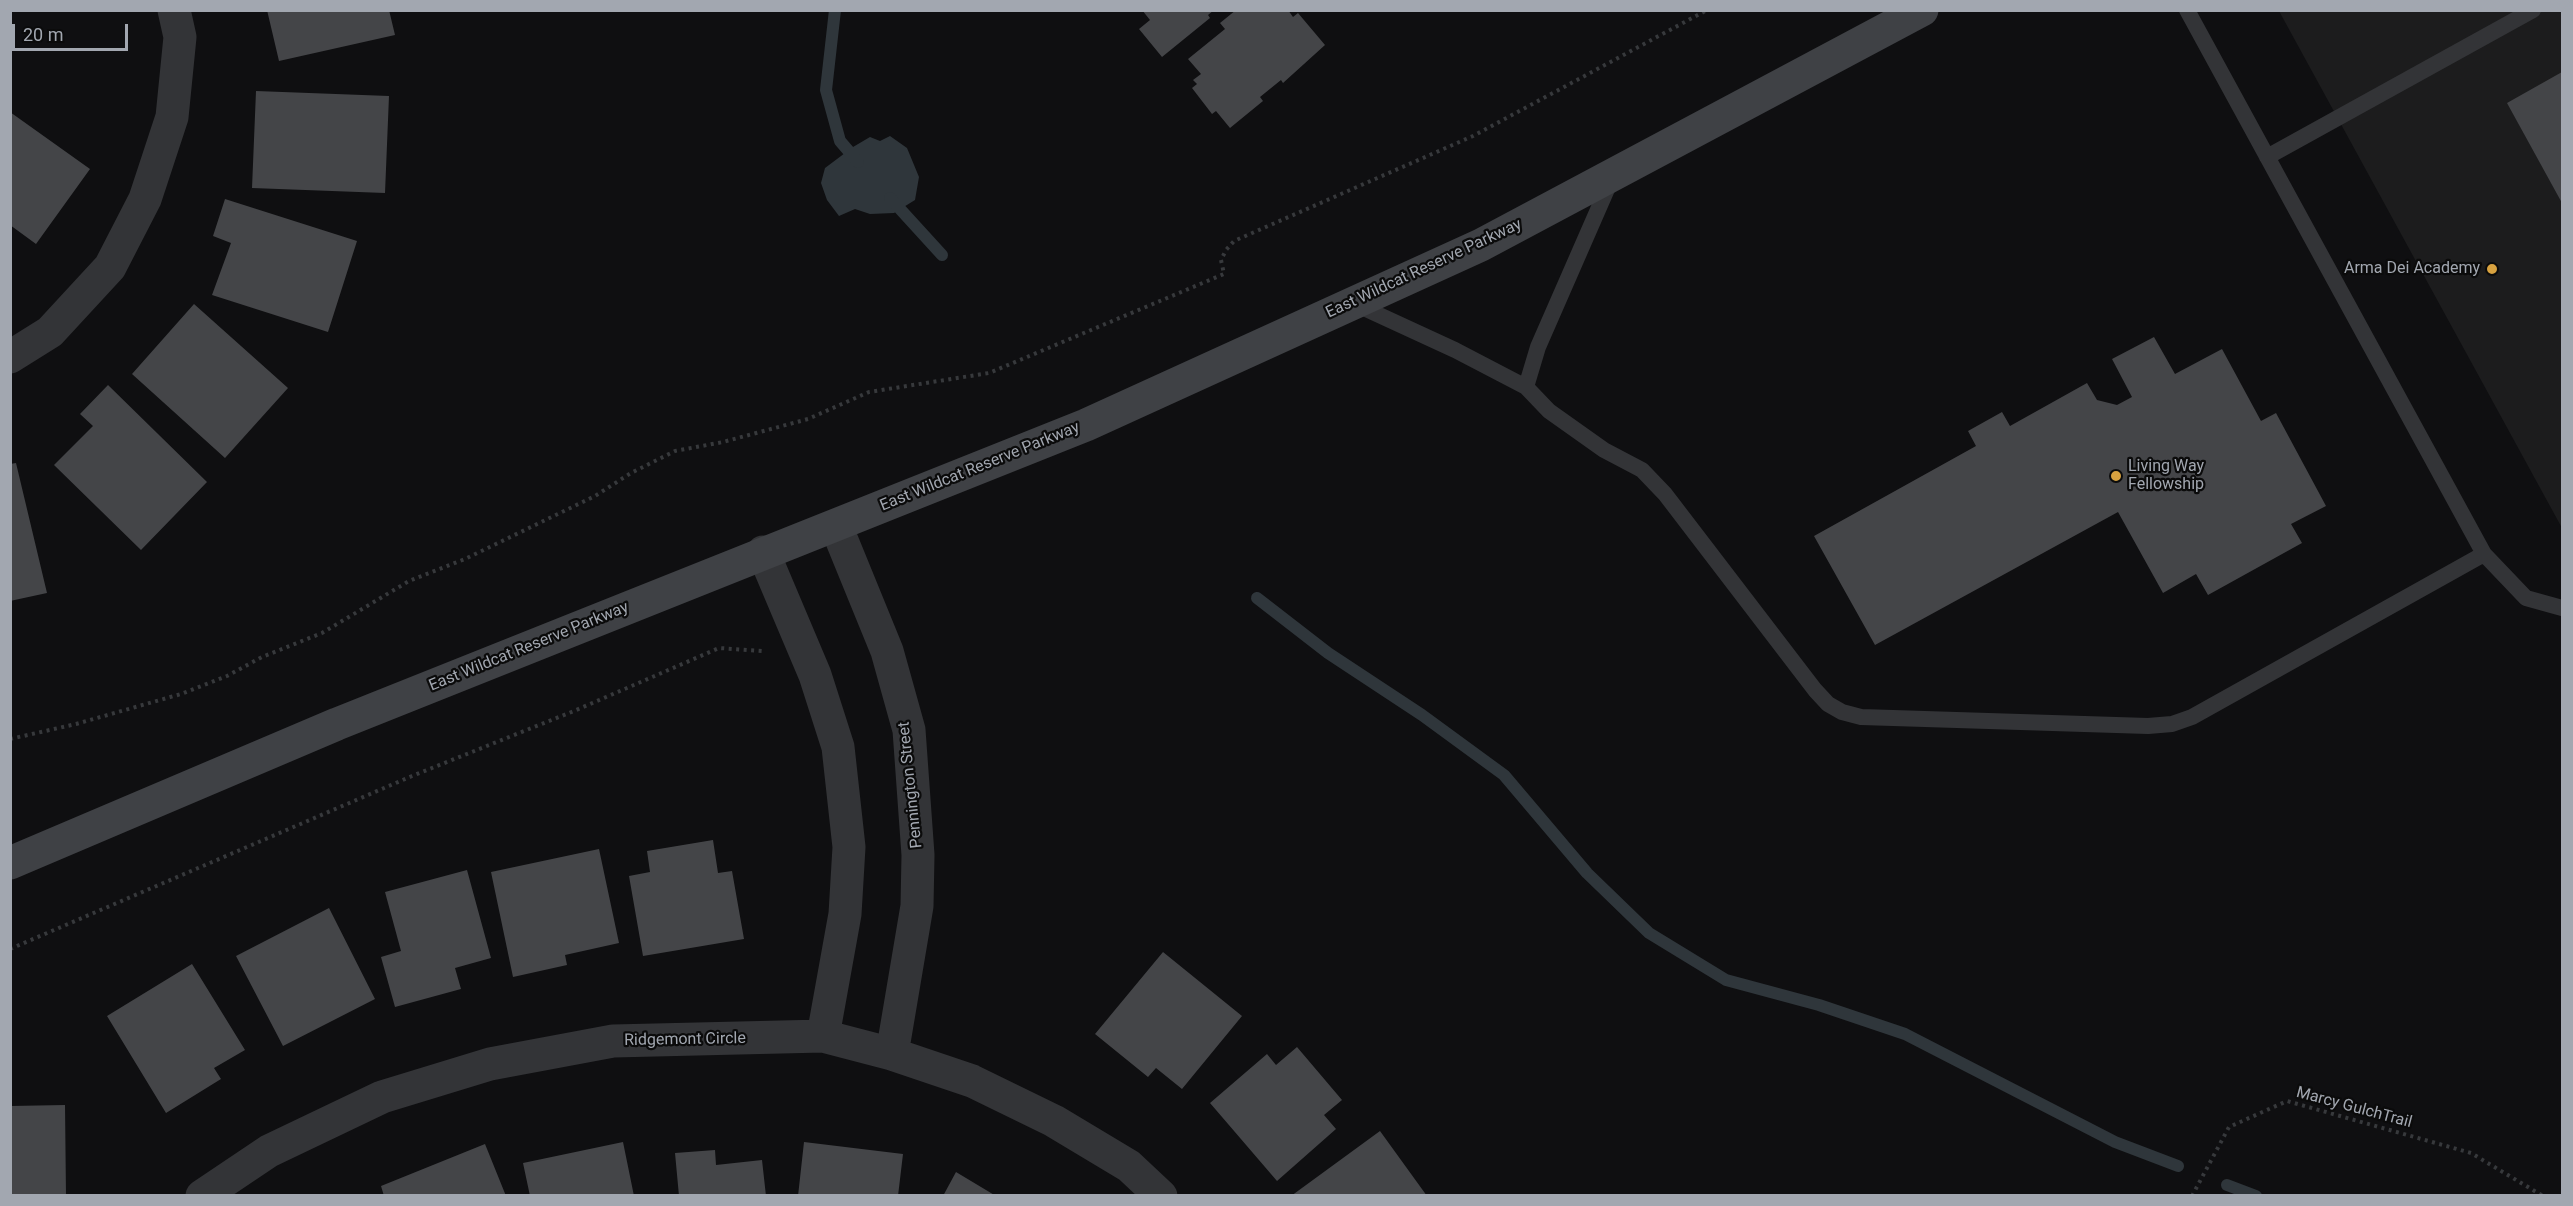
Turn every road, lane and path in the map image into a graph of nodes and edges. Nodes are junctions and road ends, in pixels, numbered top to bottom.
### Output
1 (174, 10) edge
2 (1707, 10) edge
3 (1922, 10) edge
4 (2187, 10) edge
5 (2533, 10) edge
6 (2267, 157) junction
7 (1613, 175) junction
8 (1353, 303) junction
9 (10, 357) edge
10 (1526, 387) junction
11 (836, 526) junction
12 (763, 552) junction
13 (2484, 554) junction
14 (2562, 608) edge
15 (762, 651) dead end
16 (10, 739) edge
17 (10, 863) edge
18 (10, 949) edge
19 (823, 1036) junction
20 (892, 1054) junction
21 (202, 1196) edge
22 (1161, 1196) edge
23 (2192, 1196) edge
24 (2542, 1196) edge

1 - 9 street
2 - 16 path
3 - 7 main road, East Wildcat Reserve Parkway
4 - 6 lane
5 - 6 lane
6 - 13 lane
7 - 8 main road, East Wildcat Reserve Parkway
7 - 10 lane
8 - 10 lane
8 - 11 main road, East Wildcat Reserve Parkway
10 - 13 lane
11 - 12 main road, East Wildcat Reserve Parkway
11 - 20 street, Pennington Street
12 - 17 main road, East Wildcat Reserve Parkway
12 - 19 street
13 - 14 lane
15 - 18 path
19 - 20 street, Ridgemont Circle
19 - 21 street, Ridgemont Circle
20 - 22 street, Ridgemont Circle
23 - 24 path, Marcy GulchTrail

